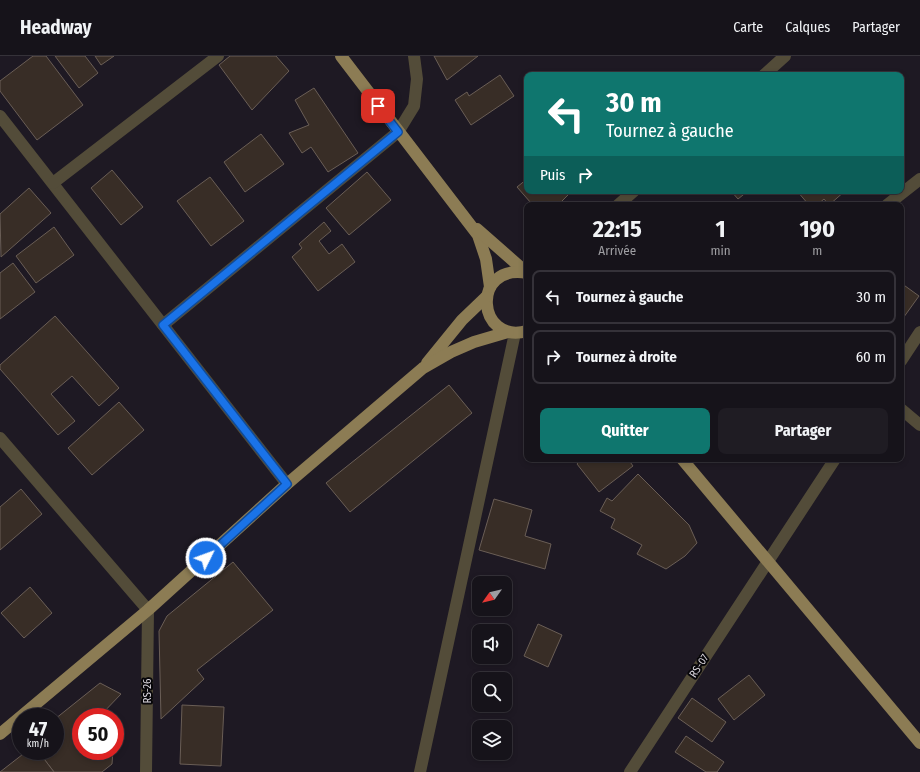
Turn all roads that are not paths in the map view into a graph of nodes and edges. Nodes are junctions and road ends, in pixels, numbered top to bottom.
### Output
1 (218, 56) edge
2 (341, 56) edge
3 (414, 56) edge
4 (785, 56) edge
5 (767, 72) edge
6 (0, 116) edge
7 (398, 132) junction
8 (920, 179) edge
9 (53, 183) junction
10 (904, 192) edge
11 (631, 194) edge
12 (901, 194) edge
13 (621, 202) edge
14 (891, 202) edge
15 (465, 219) junction
16 (524, 270) edge
17 (524, 272) edge
18 (488, 292) junction
19 (163, 325) junction
20 (920, 332) edge
21 (519, 333) edge
22 (904, 356) edge
23 (424, 368) junction
24 (904, 412) edge
25 (920, 424) edge
26 (0, 438) edge
27 (684, 462) edge
28 (833, 462) edge
29 (287, 484) junction
30 (767, 561) junction
31 (148, 610) junction
32 (0, 734) edge
33 (920, 743) edge
34 (146, 772) edge
35 (420, 772) edge
36 (630, 772) edge

1 - 9 street
2 - 7 main road
3 - 7 street
4 - 5 street
6 - 9 street
7 - 15 main road
7 - 19 street
8 - 10 street
9 - 19 street
11 - 13 street
12 - 14 street
15 - 16 main road
15 - 18 main road
17 - 18 main road
18 - 21 main road
18 - 23 main road
19 - 29 street
20 - 22 street
21 - 23 main road
21 - 35 street
23 - 29 main road
24 - 25 street
26 - 31 street
27 - 30 main road
28 - 30 street, RS-07
29 - 31 main road
30 - 33 main road
30 - 36 street, RS-07
31 - 32 main road
31 - 34 street, RS-26

